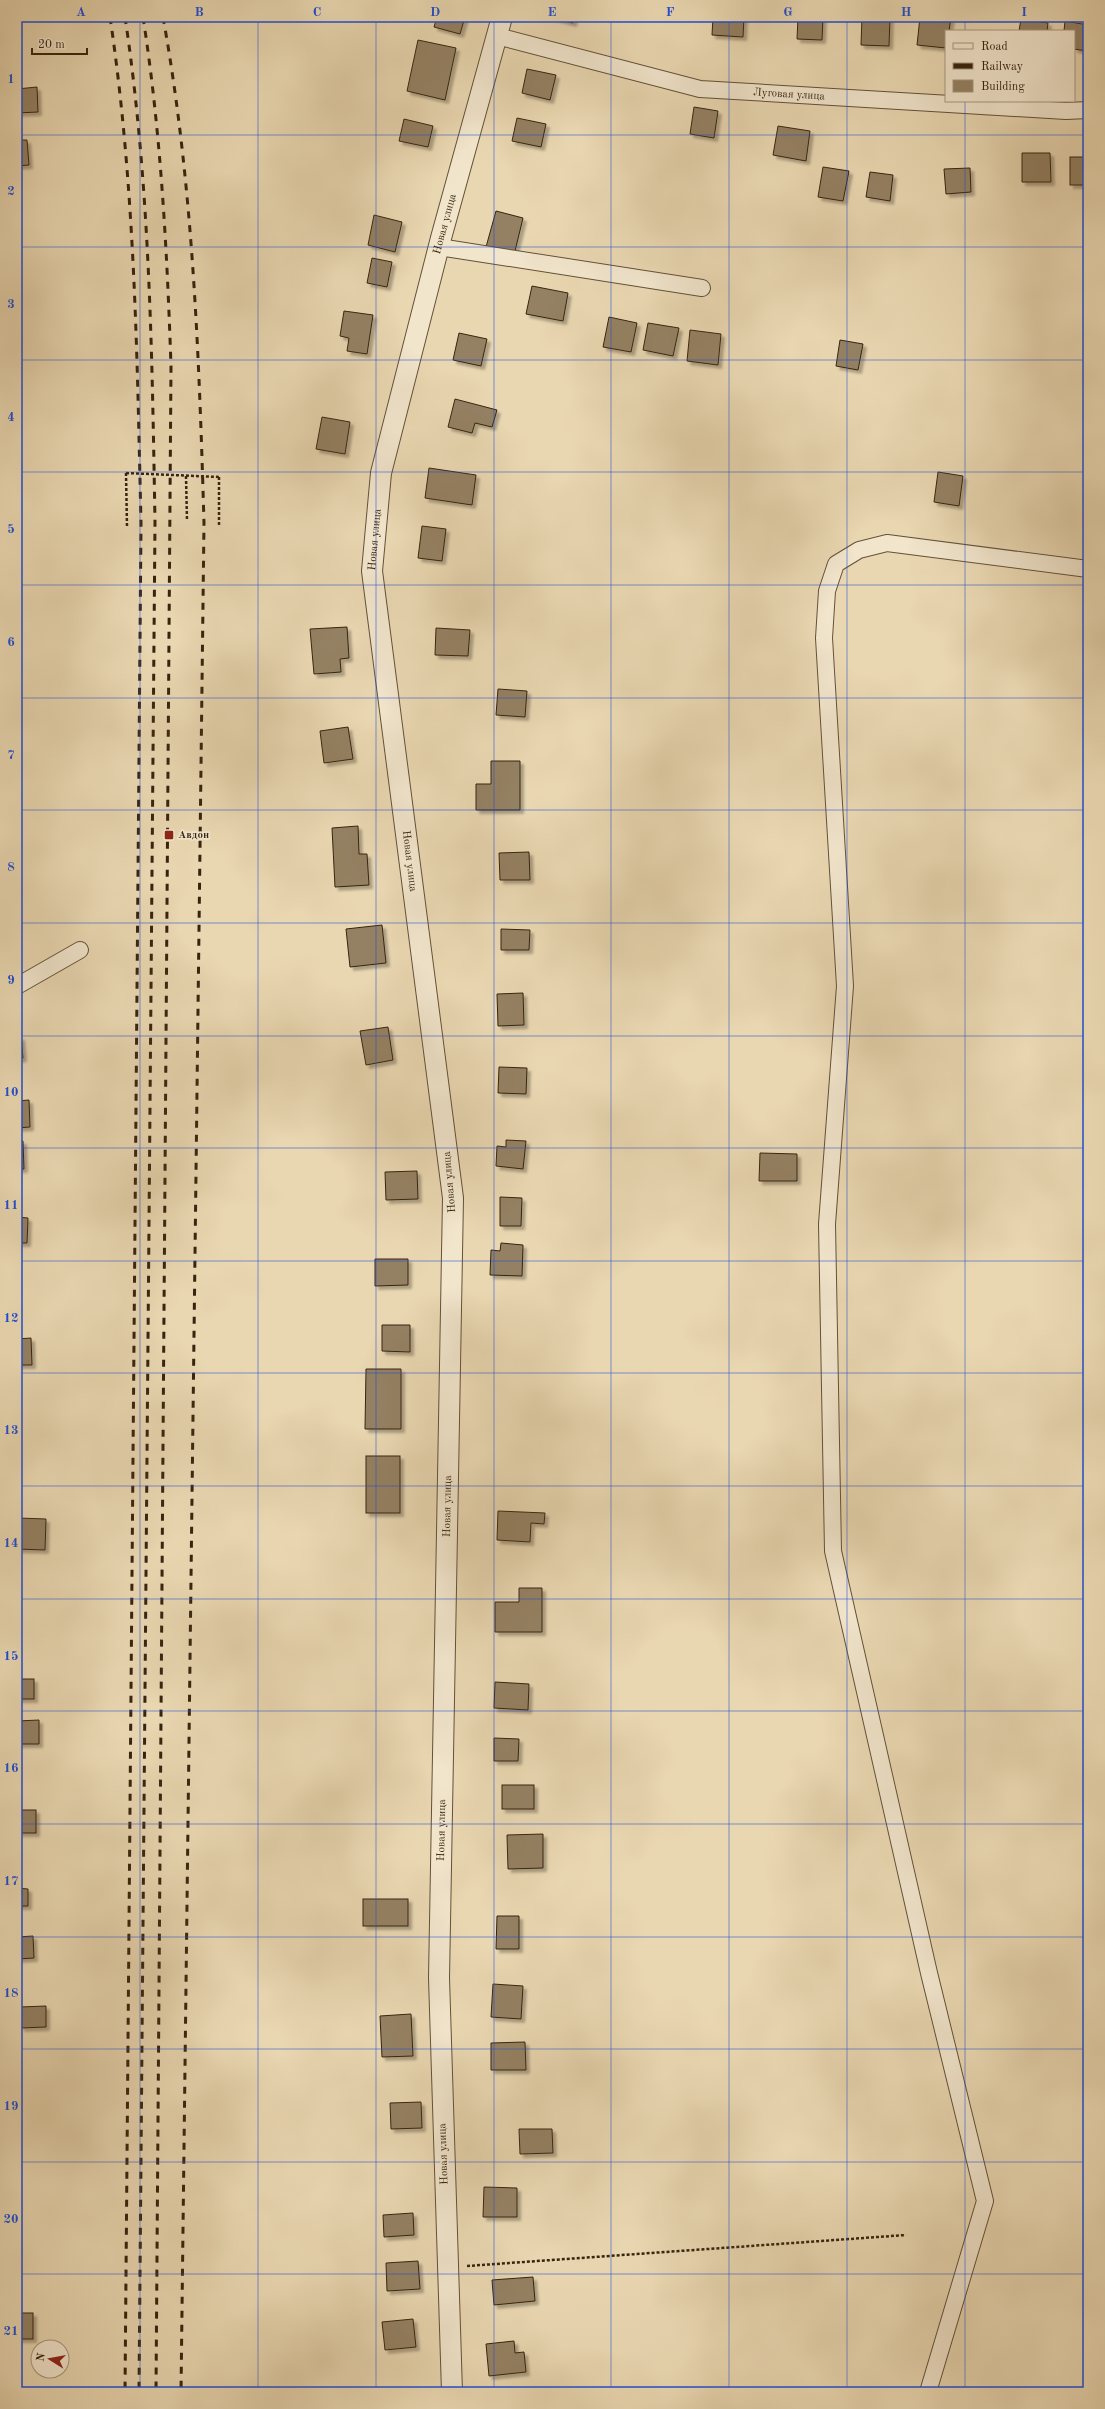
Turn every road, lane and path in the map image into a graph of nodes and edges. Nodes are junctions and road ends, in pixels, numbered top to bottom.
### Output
1 (502, 17) edge
2 (497, 36) junction
3 (1088, 110) edge
4 (439, 247) junction
5 (702, 288) dead end
6 (186, 476) junction
7 (186, 521) dead end
8 (127, 527) dead end
9 (220, 527) dead end
10 (1088, 569) edge
11 (80, 950) dead end
12 (17, 986) edge
13 (906, 2235) dead end
14 (448, 2267) junction
15 (452, 2392) edge
16 (928, 2392) edge

1 - 2 street, Новая улица
2 - 3 street, Луговая улица
2 - 4 street, Новая улица
4 - 5 street
4 - 14 street, Новая улица
6 - 7 path
6 - 8 path, bridge
6 - 9 path, bridge
10 - 16 street
11 - 12 street
13 - 14 path
14 - 15 street, Новая улица

